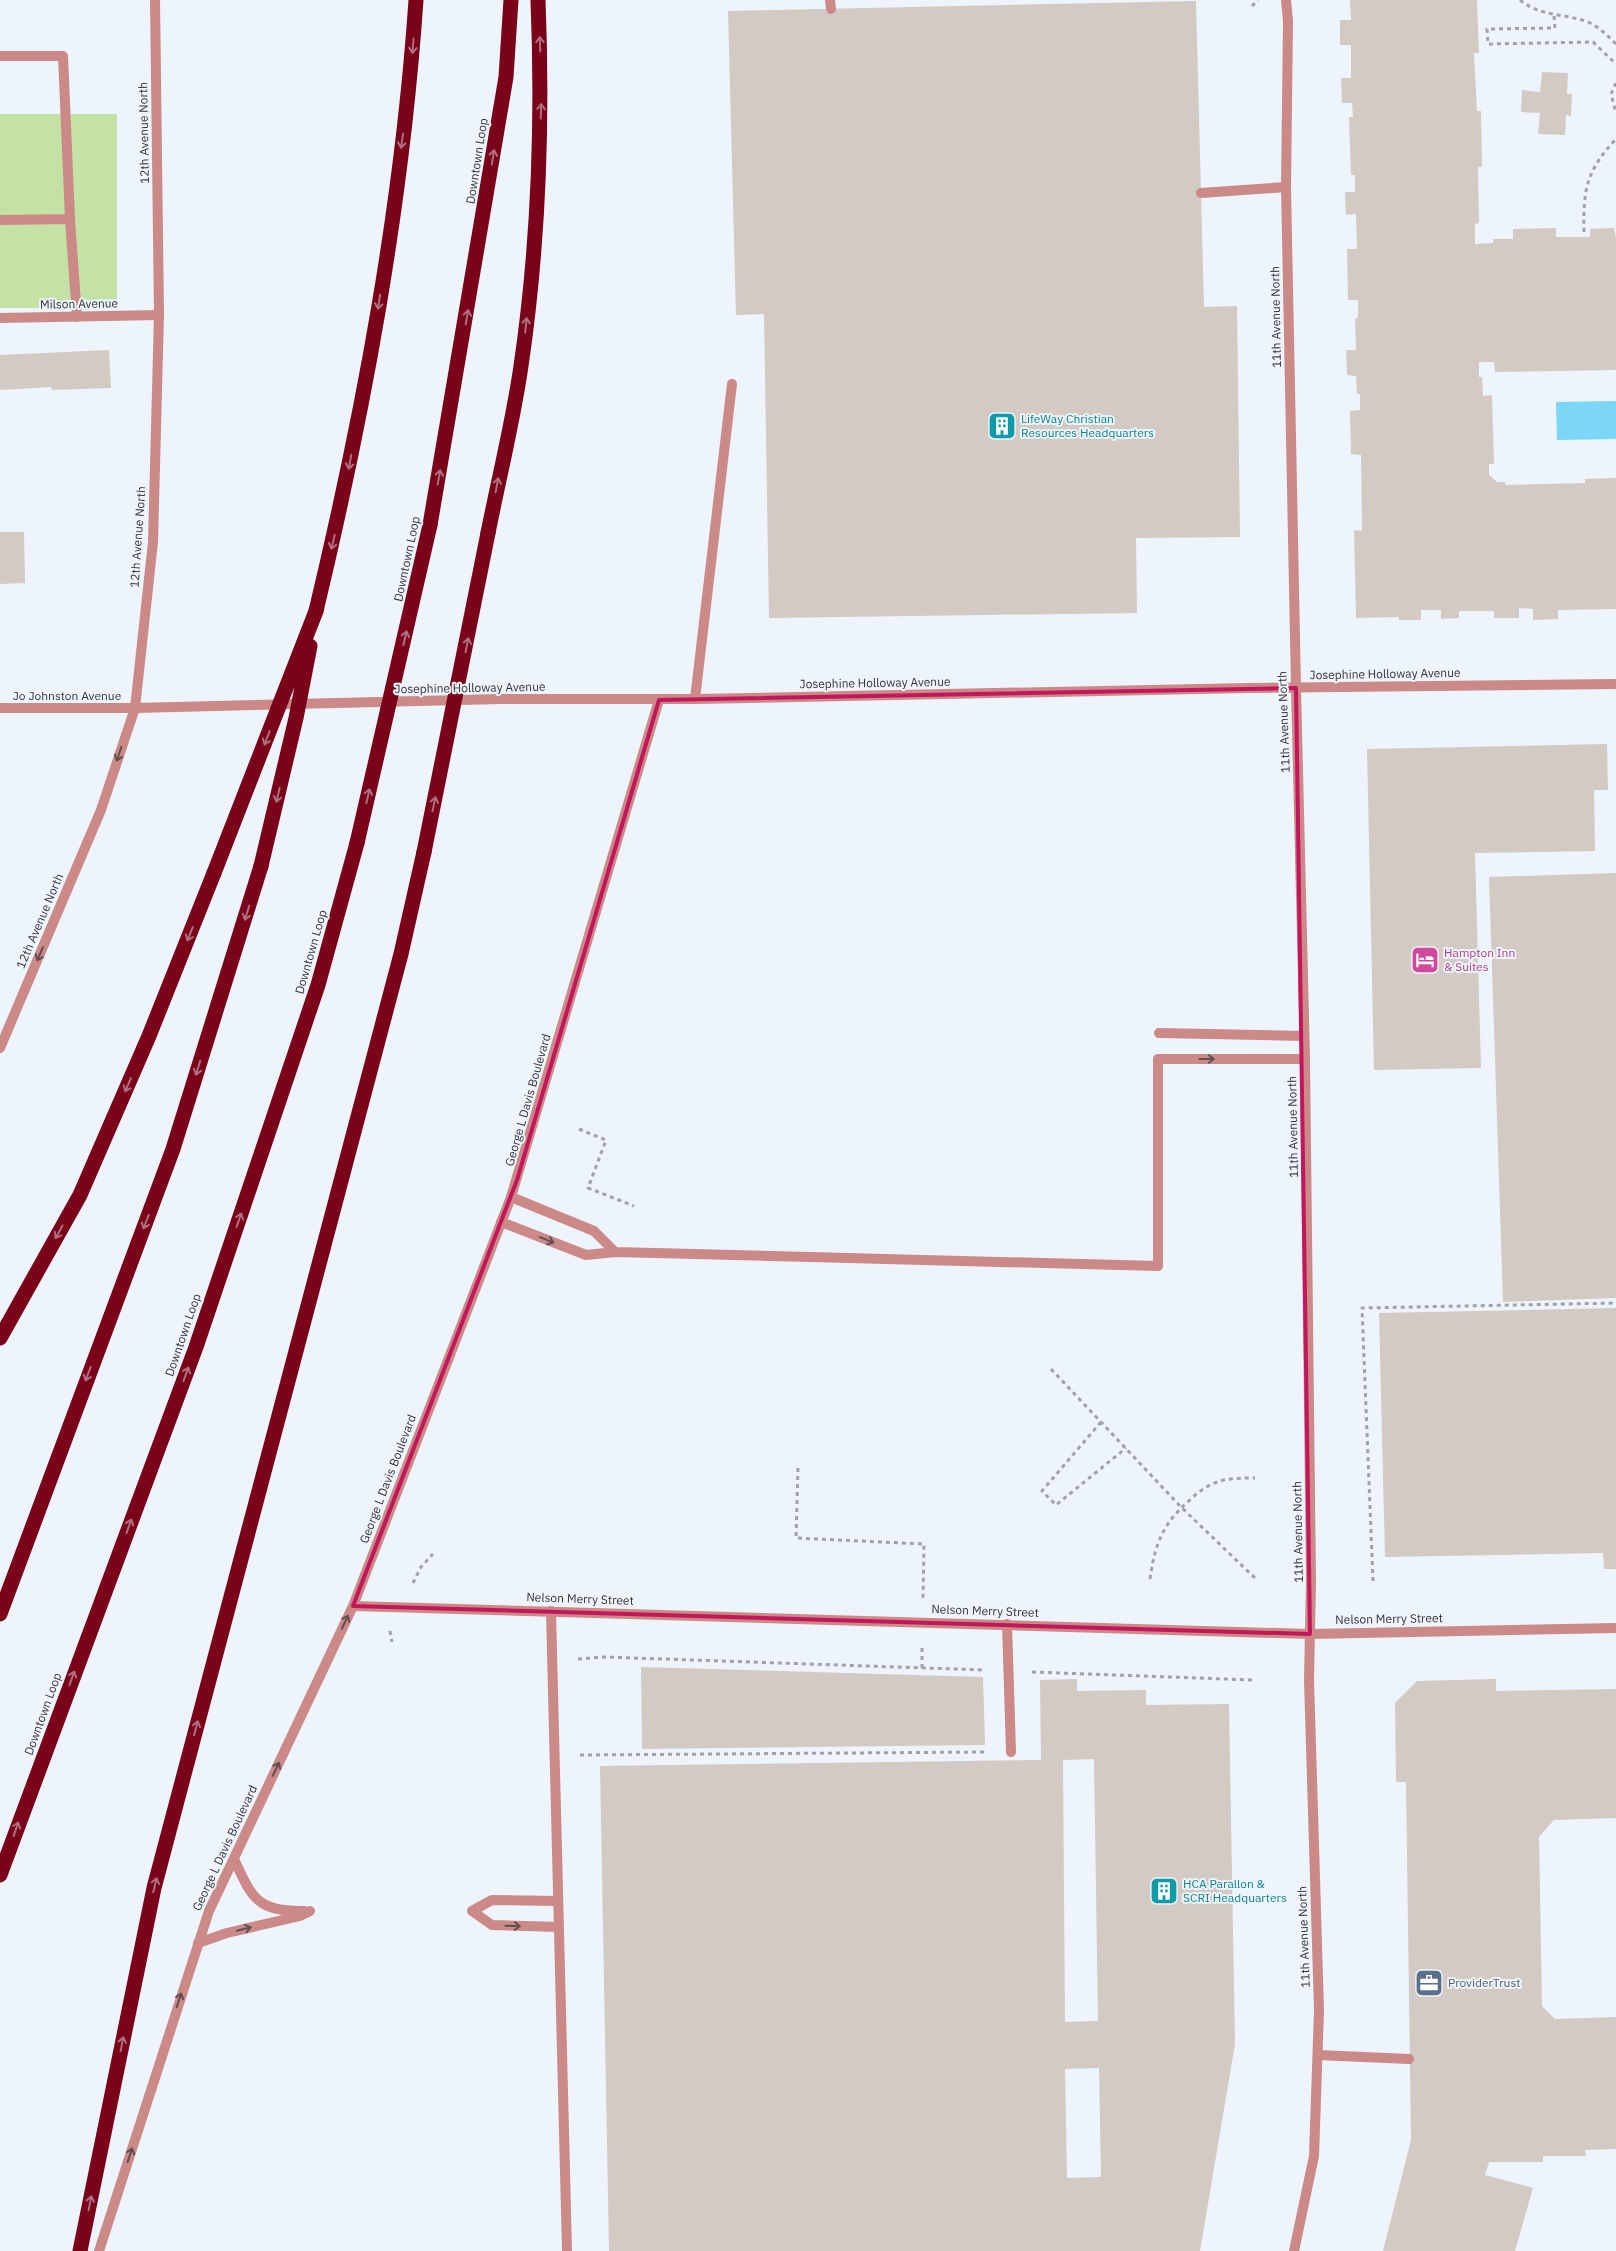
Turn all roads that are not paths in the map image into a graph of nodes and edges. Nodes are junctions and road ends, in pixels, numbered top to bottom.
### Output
1 (155, 0) edge
2 (416, 0) edge
3 (511, 0) edge
4 (538, 0) edge
5 (1286, 0) edge
6 (0, 56) edge
7 (1286, 188) junction
8 (1201, 193) dead end
9 (70, 219) junction
10 (0, 220) edge
11 (159, 315) junction
12 (76, 317) junction
13 (0, 318) edge
14 (732, 384) dead end
15 (316, 611) junction
16 (1616, 684) edge
17 (1296, 688) junction
18 (695, 699) junction
19 (659, 700) junction
20 (0, 708) edge
21 (134, 708) junction
22 (1159, 1033) dead end
23 (1304, 1036) junction
24 (0, 1048) edge
25 (1305, 1059) junction
26 (511, 1197) junction
27 (502, 1222) junction
28 (615, 1252) junction
29 (0, 1338) edge
30 (353, 1606) junction
31 (551, 1611) junction
32 (0, 1614) edge
33 (1007, 1624) junction
34 (1616, 1628) edge
35 (1310, 1634) junction
36 (1011, 1752) road end
37 (234, 1859) junction
38 (0, 1875) edge
39 (558, 1901) junction
40 (559, 1927) junction
41 (198, 1943) junction
42 (1318, 2055) junction
43 (1410, 2059) dead end
44 (80, 2251) edge
45 (99, 2251) edge
46 (567, 2251) edge
47 (1294, 2251) edge

1 - 11 street, 12th Avenue North
2 -> 15 highway
38 -> 3 highway, Downtown Loop, bridge
44 -> 4 highway, bridge
5 - 7 street, 11th Avenue North
6 - 9 street
7 - 8 street
7 - 17 street, 11th Avenue North
9 - 10 street
9 - 12 street
11 - 12 street, Milson Avenue
11 - 21 street, 12th Avenue North
12 - 13 street, Milson Avenue
14 - 18 street
15 -> 29 highway, bridge
15 -> 32 highway, bridge
16 - 17 street, Josephine Holloway Avenue
17 - 18 street, Josephine Holloway Avenue
17 - 23 street, 11th Avenue North
18 - 19 street, Josephine Holloway Avenue
19 - 21 street, Josephine Holloway Avenue
19 - 26 street, George L Davis Boulevard
20 - 21 street, Jo Johnston Avenue
21 -> 24 street, 12th Avenue North
22 - 23 street
23 - 25 street, 11th Avenue North
28 -> 25 street
25 - 35 street, 11th Avenue North
26 - 27 street, George L Davis Boulevard
26 - 28 street
27 -> 28 street
27 - 30 street, George L Davis Boulevard
30 - 31 street, Nelson Merry Street
37 -> 30 street, George L Davis Boulevard
31 - 33 street, Nelson Merry Street
31 - 39 street
33 - 35 street, Nelson Merry Street
33 - 36 street
34 - 35 street, Nelson Merry Street
35 - 42 street, 11th Avenue North
37 - 41 street, George L Davis Boulevard
41 -> 37 street
39 - 40 street
39 -> 40 street
40 - 46 street
45 -> 41 street, George L Davis Boulevard
42 - 43 street
42 - 47 street, 11th Avenue North

